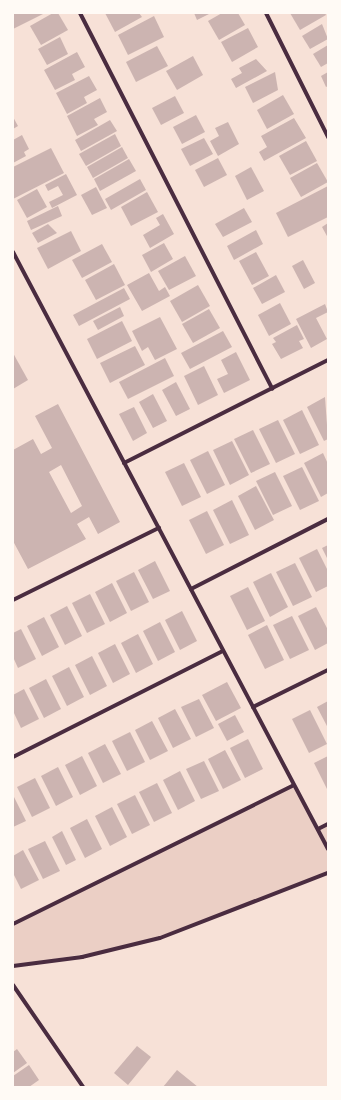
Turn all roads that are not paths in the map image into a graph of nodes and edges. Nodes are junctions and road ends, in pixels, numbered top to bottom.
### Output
1 (80, 13) edge
2 (266, 13) edge
3 (328, 137) edge
4 (13, 252) edge
5 (328, 360) edge
6 (272, 389) junction
7 (124, 463) junction
8 (328, 519) edge
9 (159, 528) junction
10 (191, 589) junction
11 (13, 600) edge
12 (224, 650) junction
13 (328, 670) edge
14 (253, 707) junction
15 (13, 757) edge
16 (294, 785) junction
17 (328, 824) edge
18 (318, 829) junction
19 (328, 849) edge
20 (328, 873) edge
21 (13, 924) edge
22 (13, 966) edge
23 (13, 985) edge
24 (83, 1087) edge

1 - 6 street
2 - 3 street
4 - 7 street
5 - 6 street
6 - 7 street
7 - 9 street
8 - 10 street
9 - 10 street
9 - 11 street
10 - 12 street
12 - 14 street
12 - 15 street
13 - 14 street
14 - 16 street
16 - 18 street
16 - 21 street
17 - 18 street
18 - 19 street
20 - 22 street
23 - 24 street

